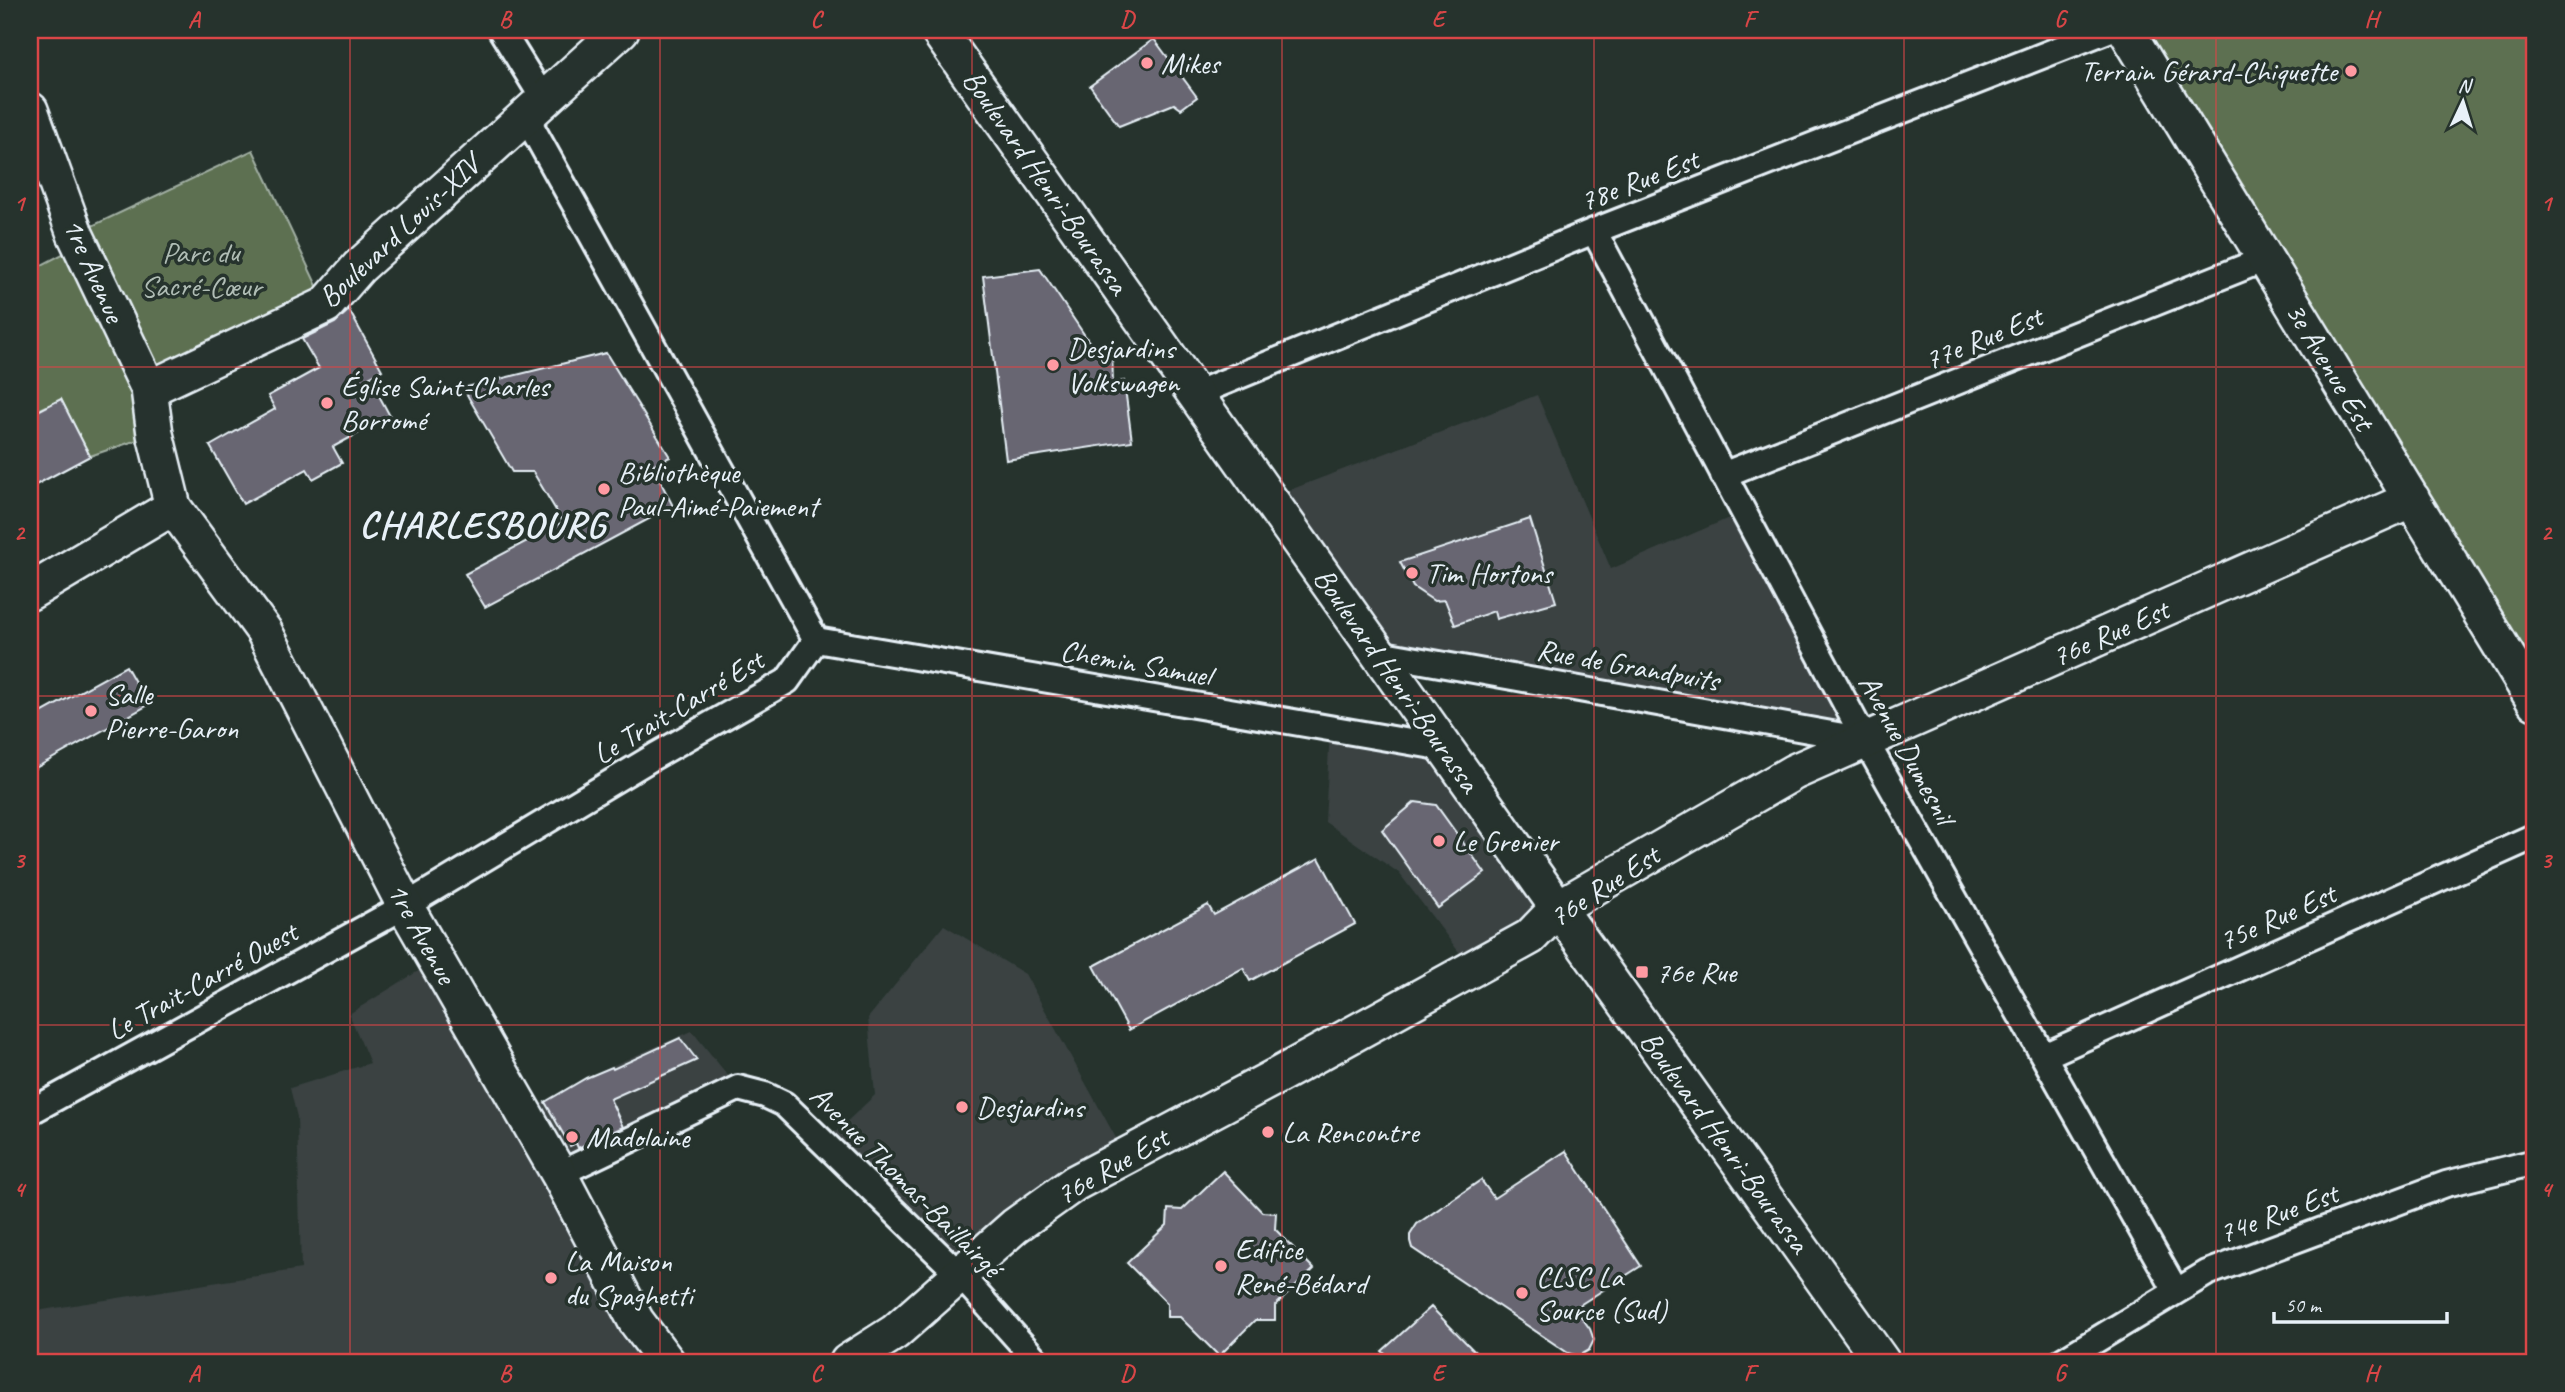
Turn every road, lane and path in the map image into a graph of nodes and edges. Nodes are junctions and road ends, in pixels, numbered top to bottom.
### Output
1 (501, 30) edge
2 (621, 30) edge
3 (938, 30) edge
4 (2108, 30) edge
5 (2126, 30) edge
6 (534, 107) junction
7 (30, 110) edge
8 (1594, 231) junction
9 (2265, 259) junction
10 (149, 389) junction
11 (1195, 394) junction
12 (1723, 475) junction
13 (2412, 499) junction
14 (173, 507) junction
15 (30, 592) edge
16 (816, 640) junction
17 (1378, 653) junction
18 (2535, 702) edge
19 (1865, 740) junction
20 (1445, 748) junction
21 (2535, 836) edge
22 (405, 906) junction
23 (1558, 908) junction
24 (2044, 1056) junction
25 (30, 1112) edge
26 (2535, 1161) edge
27 (559, 1174) junction
28 (961, 1276) junction
29 (2176, 1291) junction
30 (667, 1362) edge
31 (848, 1362) edge
32 (1038, 1362) edge
33 (1882, 1362) edge
34 (2060, 1362) edge

1 - 6 street
2 - 6 street, Boulevard Louis-XIV
3 - 11 street, Boulevard Henri-Bourassa
4 - 8 street, 78e Rue Est
5 - 9 street, 3e Avenue Est
6 - 10 street, Boulevard Louis-XIV
6 - 16 street
7 - 10 street, 1re Avenue
8 - 11 street, 78e Rue Est
8 - 12 street, Avenue Dumesnil
9 - 12 street, 77e Rue Est
9 - 13 street, 3e Avenue Est
10 - 14 street, 1re Avenue
11 - 17 street, Boulevard Henri-Bourassa
12 - 19 street, Avenue Dumesnil
13 - 18 street, 3e Avenue Est
13 - 19 street, 76e Rue Est
14 - 15 street
14 - 22 street, 1re Avenue
16 - 20 street, Chemin Samuel
16 - 22 street, Le Trait-Carré Est
17 - 19 street, Rue de Grandpuits
17 - 20 street, Boulevard Henri-Bourassa
19 - 23 street, 76e Rue Est
19 - 24 street, Avenue Dumesnil
20 - 23 street, Boulevard Henri-Bourassa
21 - 24 street, 75e Rue Est
22 - 25 street, Le Trait-Carré Ouest
22 - 27 street, 1re Avenue
23 - 28 street, 76e Rue Est
23 - 33 street, Boulevard Henri-Bourassa
24 - 29 street, Avenue Dumesnil
26 - 29 street, 74e Rue Est
27 - 28 street, Avenue Thomas-Baillairgé
27 - 30 street, 1re Avenue
28 - 31 street, 76e Rue Est
28 - 32 street, Avenue Thomas-Baillairgé
29 - 34 street, 74e Rue Est

